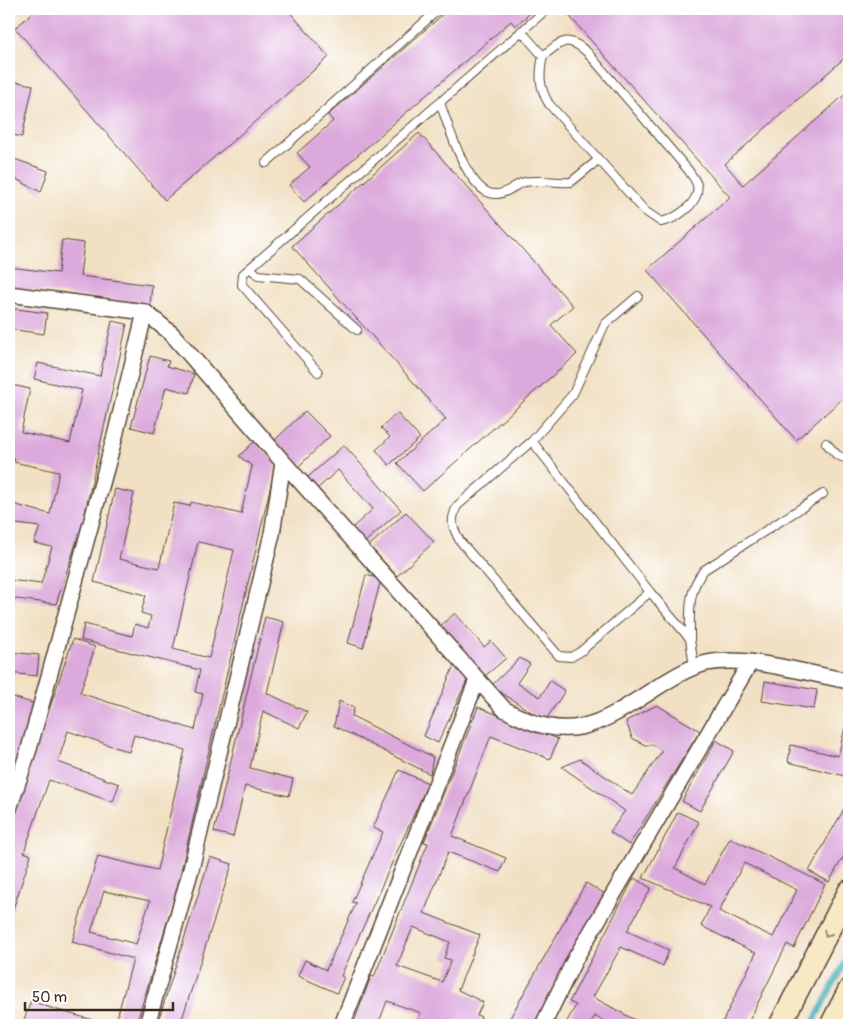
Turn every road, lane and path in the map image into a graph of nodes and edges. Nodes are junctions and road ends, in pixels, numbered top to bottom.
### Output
1 (439, 9) edge
2 (547, 9) edge
3 (521, 31) junction
4 (543, 56) junction
5 (440, 103) junction
6 (598, 160) junction
7 (266, 163) dead end
8 (250, 268) junction
9 (9, 294) edge
10 (638, 296) dead end
11 (145, 312) junction
12 (357, 330) dead end
13 (318, 372) dead end
14 (532, 441) junction
15 (826, 443) dead end
16 (849, 460) edge
17 (283, 462) junction
18 (822, 494) dead end
19 (650, 592) junction
20 (690, 639) junction
21 (750, 663) junction
22 (694, 667) junction
23 (477, 680) junction
24 (849, 681) edge
25 (9, 810) edge
26 (849, 891) edge
27 (849, 990) edge
28 (148, 1025) edge
29 (342, 1025) edge
30 (543, 1025) edge
31 (780, 1025) edge
32 (831, 1025) edge

1 - 7 lane
2 - 3 lane
3 - 4 lane
3 - 5 lane
4 - 6 lane
4 - 6 lane
5 - 6 lane
5 - 8 lane
8 - 12 lane
8 - 13 lane
9 - 11 street
10 - 14 lane
11 - 17 street
11 - 25 street
14 - 19 lane
14 - 19 lane
15 - 16 lane
17 - 23 street
17 - 28 street
18 - 20 lane
19 - 20 lane
20 - 22 lane
21 - 22 street
21 - 24 street
21 - 30 street
22 - 23 street
23 - 29 street
26 -> 31 main road
27 - 32 main road

